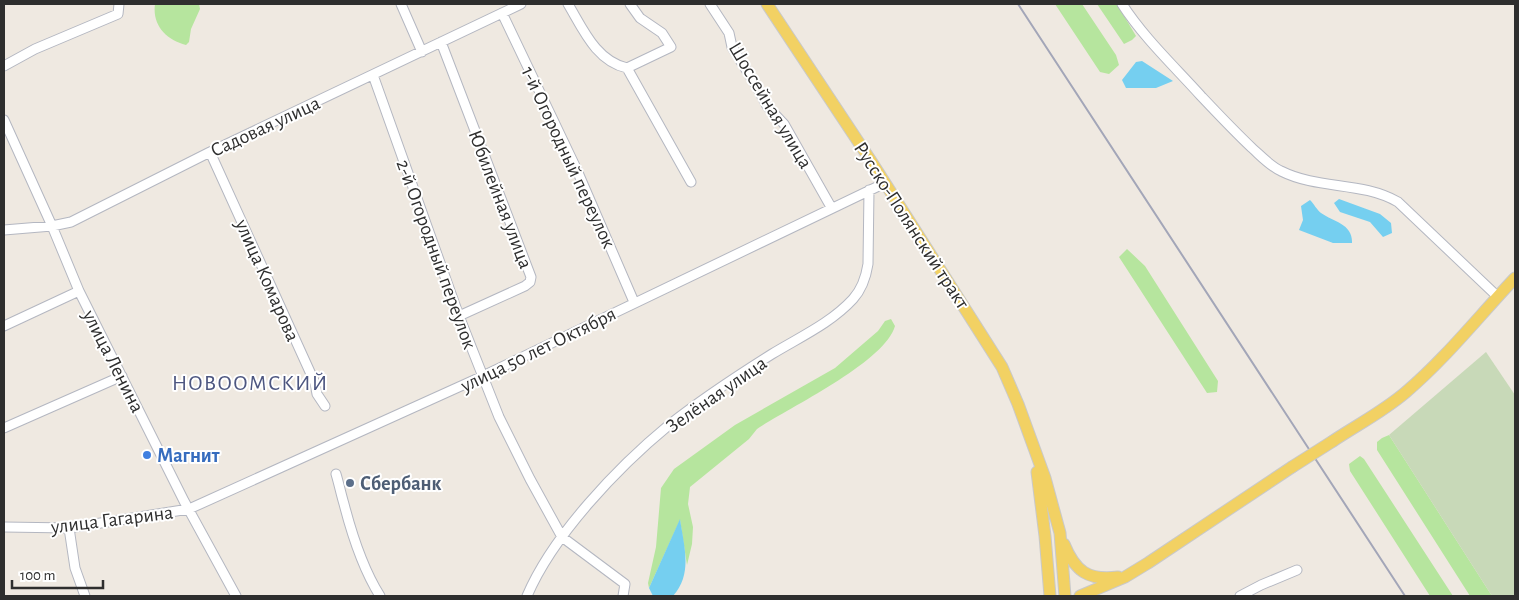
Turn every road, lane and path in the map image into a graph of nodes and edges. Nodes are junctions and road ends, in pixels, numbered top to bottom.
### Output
1 (119, 4) edge
2 (401, 4) edge
3 (518, 4) edge
4 (568, 4) edge
5 (630, 4) edge
6 (710, 4) edge
7 (767, 4) edge
8 (1122, 4) edge
9 (502, 14) junction
10 (441, 42) junction
11 (422, 52) junction
12 (4, 66) edge
13 (627, 68) junction
14 (373, 75) junction
15 (4, 120) edge
16 (210, 152) junction
17 (691, 182) dead end
18 (885, 183) junction
19 (869, 190) junction
20 (831, 208) junction
21 (52, 226) junction
22 (4, 230) edge
23 (1515, 278) edge
24 (79, 291) junction
25 (1498, 297) junction
26 (634, 302) junction
27 (459, 316) junction
28 (4, 326) edge
29 (122, 376) junction
30 (483, 376) junction
31 (325, 406) dead end
32 (4, 428) edge
33 (1037, 457) junction
34 (336, 474) dead end
35 (189, 509) junction
36 (4, 527) edge
37 (69, 528) junction
38 (1060, 533) junction
39 (562, 537) junction
40 (1297, 570) dead end
41 (1125, 577) junction
42 (85, 596) edge
43 (236, 596) edge
44 (380, 596) edge
45 (527, 596) edge
46 (623, 596) edge
47 (1050, 596) edge
48 (1065, 596) edge
49 (1080, 596) edge
50 (1102, 596) edge
51 (1240, 596) edge

1 - 12 street
2 - 11 street
3 - 9 street, Садовая улица
4 - 13 street
5 - 13 street
6 - 20 street, Шоссейная улица
7 - 18 main road, Русско-Полянский тракт
8 - 25 street
9 - 10 street, Садовая улица
9 - 26 street, 1-й Огородный переулок
10 - 11 street, Садовая улица
10 - 27 street, Юбилейная улица
11 - 14 street, Садовая улица
13 - 17 street
14 - 16 street, Садовая улица
14 - 27 street, 2-й Огородный переулок
15 - 21 street, улица Ленина
16 - 21 street, Садовая улица
16 - 31 street, улица Комарова
18 - 19 street, улица 50 лет Октября
18 - 33 main road, Русско-Полянский тракт
19 - 20 street, улица 50 лет Октября
19 - 39 street, Зелёная улица
20 - 26 street, улица 50 лет Октября
21 - 22 street, Садовая улица
21 - 24 street, улица Ленина
23 - 25 main road
24 - 28 street
24 - 29 street, улица Ленина
25 - 41 main road, bridge
26 - 30 street, улица 50 лет Октября
27 - 30 street, 2-й Огородный переулок
29 - 32 street
29 - 35 street, улица Ленина
30 - 35 street, улица 50 лет Октября
30 - 39 street, 2-й Огородный переулок
33 - 38 main road, Русско-Полянский тракт
33 - 47 main road, Русско-Полянский тракт
34 - 44 street
35 - 37 street, улица Гагарина
35 - 43 street, улица Ленина
36 - 37 street, улица Гагарина
37 - 42 street
38 - 41 main road
38 - 48 main road, Русско-Полянский тракт
39 - 45 street, Зелёная улица
39 - 46 street
40 - 51 street
41 - 49 main road
41 - 50 main road

